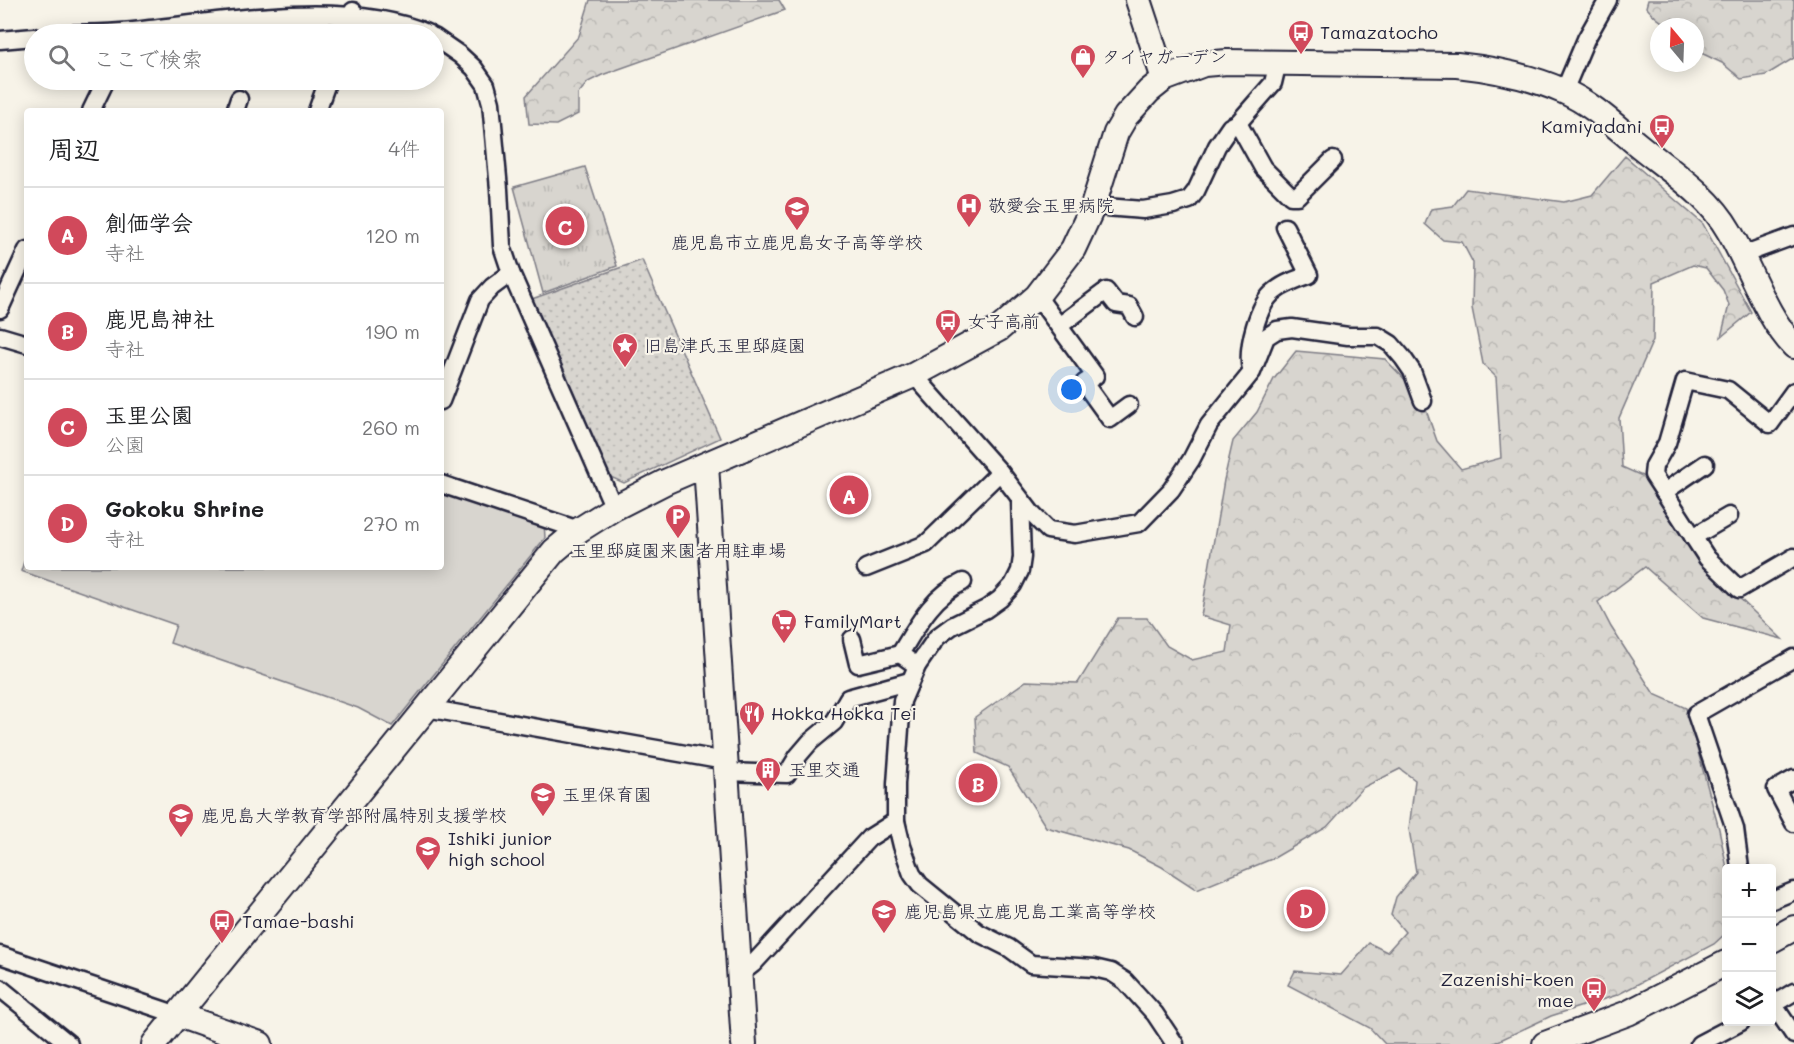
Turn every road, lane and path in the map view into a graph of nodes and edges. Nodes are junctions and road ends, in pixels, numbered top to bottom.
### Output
1 (1138, 0) edge
2 (1608, 0) edge
3 (353, 11) junction
4 (189, 24) edge
5 (348, 24) edge
6 (404, 24) edge
7 (24, 38) edge
8 (0, 40) edge
9 (444, 44) edge
10 (1278, 62) junction
11 (1164, 79) junction
12 (101, 90) edge
13 (324, 90) edge
14 (1564, 91) junction
15 (92, 108) edge
16 (318, 108) edge
17 (1238, 123) junction
18 (1333, 160) dead end
19 (1093, 206) junction
20 (1286, 227) dead end
21 (1794, 236) edge
22 (1742, 255) junction
23 (23, 270) edge
24 (511, 273) junction
25 (1037, 296) junction
26 (0, 309) edge
27 (1135, 317) dead end
28 (1059, 326) junction
29 (0, 336) edge
30 (24, 344) edge
31 (1794, 346) edge
32 (1252, 372) junction
33 (914, 375) junction
34 (1794, 391) edge
35 (444, 393) edge
36 (1423, 401) dead end
37 (1129, 405) dead end
38 (1705, 464) dead end
39 (706, 465) junction
40 (1000, 472) junction
41 (444, 485) edge
42 (1664, 492) junction
43 (1020, 500) junction
44 (614, 508) junction
45 (1728, 516) dead end
46 (579, 530) junction
47 (1693, 537) junction
48 (1794, 557) edge
49 (866, 568) dead end
50 (963, 582) dead end
51 (852, 639) dead end
52 (900, 654) junction
53 (1794, 658) edge
54 (913, 674) junction
55 (426, 708) junction
56 (726, 767) junction
57 (1794, 779) edge
58 (896, 821) junction
59 (1794, 823) edge
60 (1739, 864) edge
61 (1794, 891) edge
62 (1776, 898) edge
63 (1794, 928) edge
64 (1776, 938) edge
65 (0, 955) edge
66 (1722, 965) edge
67 (740, 975) junction
68 (0, 988) edge
69 (1794, 992) edge
70 (1776, 1003) edge
71 (1776, 1010) edge
72 (178, 1015) junction
73 (1733, 1026) edge
74 (1794, 1035) edge
75 (1553, 1043) edge
76 (69, 1044) edge
77 (154, 1044) edge
78 (260, 1044) edge
79 (744, 1044) edge
80 (1175, 1044) edge
81 (1699, 1044) edge

1 - 11 street
2 - 14 street
3 - 4 street
3 - 5 street
3 - 6 street
7 - 8 street
9 - 24 street
10 - 11 street
10 - 14 street
10 - 17 street
11 - 19 street
12 - 15 street
13 - 16 street
14 - 22 street
17 - 18 street
17 - 19 street
19 - 25 street
20 - 32 street
21 - 22 street
22 - 31 street
23 - 26 street
24 - 35 street
24 - 44 street
25 - 28 street
25 - 33 street
27 - 28 street
28 - 37 street
29 - 30 street
32 - 36 street
32 - 43 street
33 - 39 street
33 - 40 street
34 - 42 street
38 - 42 street
39 - 44 street
39 - 56 street
40 - 43 street
40 - 49 street
41 - 46 street
42 - 47 street
43 - 54 street
44 - 46 street
45 - 47 street
46 - 55 street
47 - 48 street
50 - 52 street
51 - 52 street
52 - 54 street
53 - 60 street
54 - 56 street
54 - 58 street
55 - 56 street
55 - 72 street
56 - 67 street
57 - 59 street
58 - 67 street
58 - 80 street
61 - 62 street
63 - 64 street
65 - 72 street
66 - 75 street
67 - 79 street
68 - 76 street
69 - 70 street
71 - 74 street
72 - 77 street
72 - 78 street
73 - 81 street

